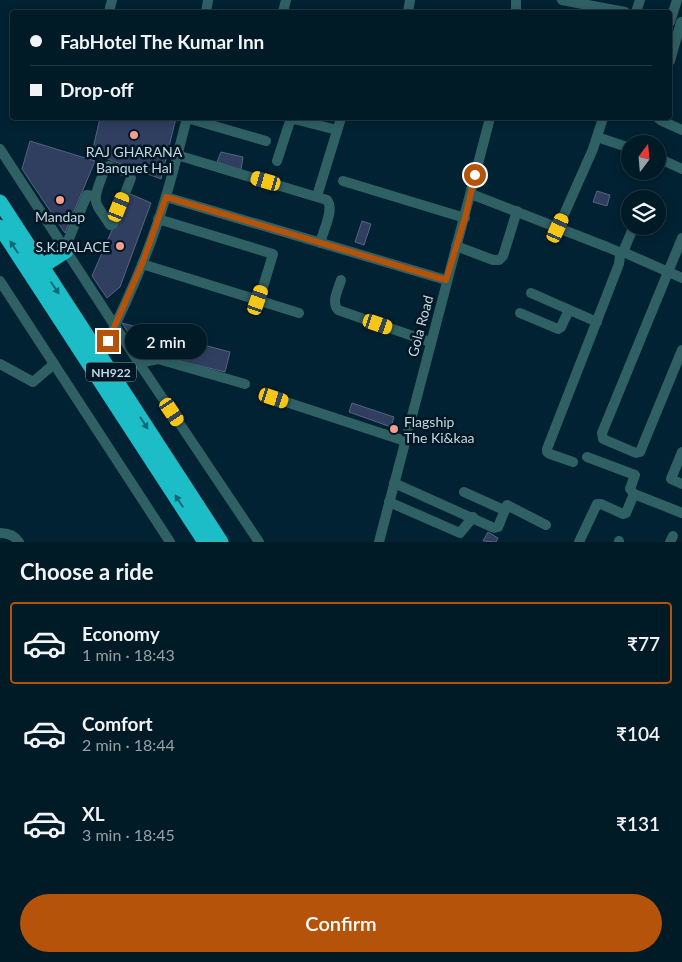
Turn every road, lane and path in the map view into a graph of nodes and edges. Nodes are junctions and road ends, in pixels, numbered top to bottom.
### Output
1 (562, 0) edge
2 (677, 0) edge
3 (588, 2) edge
4 (618, 10) edge
5 (676, 22) edge
6 (672, 48) edge
7 (186, 120) edge
8 (194, 120) edge
9 (292, 120) edge
10 (298, 120) edge
11 (340, 120) edge
12 (487, 120) edge
13 (602, 120) edge
14 (661, 120) edge
15 (337, 130) junction
16 (682, 130) edge
17 (597, 137) junction
18 (266, 141) dead end
19 (621, 145) edge
20 (0, 149) edge
21 (177, 155) junction
22 (277, 161) dead end
23 (666, 162) edge
24 (682, 169) edge
25 (343, 181) dead end
26 (471, 194) junction
27 (94, 196) junction
28 (318, 196) junction
29 (166, 197) junction
30 (0, 202) edge
31 (517, 211) junction
32 (465, 218) junction
33 (158, 219) junction
34 (0, 227) edge
35 (558, 228) junction
36 (630, 235) edge
37 (682, 238) edge
38 (320, 243) junction
39 (456, 246) junction
40 (65, 249) junction
41 (621, 252) junction
42 (142, 264) junction
43 (41, 267) junction
44 (668, 273) junction
45 (682, 278) edge
46 (341, 280) dead end
47 (446, 280) junction
48 (0, 281) edge
49 (530, 293) dead end
50 (258, 300) junction
51 (569, 310) junction
52 (299, 313) dead end
53 (520, 313) dead end
54 (597, 322) junction
55 (115, 326) junction
56 (430, 342) junction
57 (682, 350) edge
58 (95, 359) junction
59 (139, 363) junction
60 (0, 364) edge
61 (54, 364) junction
62 (245, 384) dead end
63 (274, 398) dead end
64 (405, 441) junction
65 (682, 452) edge
66 (587, 457) dead end
67 (573, 462) dead end
68 (394, 482) junction
69 (682, 484) edge
70 (464, 492) dead end
71 (634, 494) junction
72 (389, 502) junction
73 (504, 510) junction
74 (682, 513) edge
75 (473, 518) junction
76 (546, 525) dead end
77 (0, 533) edge
78 (210, 540) edge
79 (19, 542) edge
80 (170, 542) edge
81 (259, 542) edge
82 (379, 542) edge
83 (579, 542) edge

1 - 3 street
2 - 5 street
3 - 4 street
5 - 6 street
7 - 21 street
8 - 18 street
9 - 22 street
10 - 15 street
11 - 15 street
12 - 26 street, Gola Road
13 - 17 street
14 - 16 street
15 - 28 street
17 - 19 street
17 - 35 street
20 - 40 street
21 - 28 street
21 - 29 street
23 - 24 street
25 - 32 street
26 - 31 street
26 - 32 street, Gola Road
27 - 27 street
27 - 40 street
28 - 38 street
29 - 33 street
29 - 38 street
30 - 43 highway, NH922
31 - 35 street
31 - 39 street
32 - 39 street, Gola Road
33 - 42 street
33 - 50 street
58 -> 34 highway, NH922
35 - 41 street
36 - 41 street
37 - 44 street
38 - 47 street
39 - 47 street, Gola Road
40 - 43 highway
40 - 55 street
41 - 44 street
41 - 54 street
42 - 50 street
42 - 55 street
43 -> 58 highway, NH922
44 - 45 street
44 - 57 street
46 - 56 street
47 - 56 street, Gola Road
48 - 61 street
49 - 51 street
50 - 52 street
51 - 53 street
51 - 54 street
54 - 67 street
55 - 58 street
55 - 59 street
56 - 64 street, Gola Road
58 - 78 highway, NH922
59 - 62 street
59 - 81 street
60 - 61 street
61 - 80 street
63 - 64 street
64 - 68 street, Gola Road
65 - 69 street
66 - 71 street
68 - 72 street, Gola Road
68 - 75 street
70 - 73 street
71 - 74 street
71 - 83 street
72 - 75 street
72 - 82 street, Gola Road
73 - 75 street
73 - 76 street
77 - 79 street

